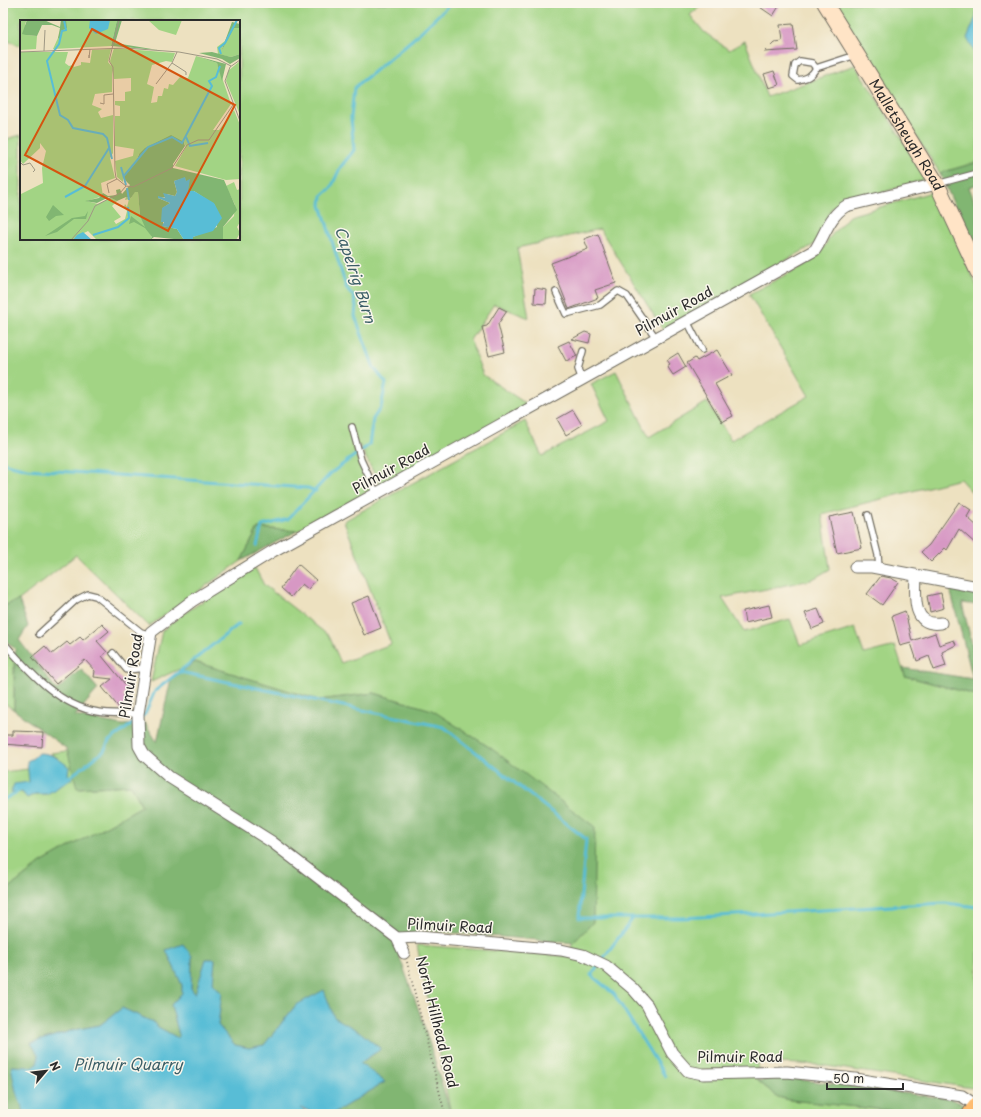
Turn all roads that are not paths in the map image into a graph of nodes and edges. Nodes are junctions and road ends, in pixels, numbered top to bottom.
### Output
1 (825, 3) edge
2 (857, 55) junction
3 (816, 68) dead end
4 (978, 173) edge
5 (937, 184) junction
6 (978, 272) edge
7 (556, 292) dead end
8 (687, 321) junction
9 (656, 338) junction
10 (702, 350) dead end
11 (583, 351) dead end
12 (582, 380) junction
13 (352, 427) dead end
14 (377, 494) junction
15 (868, 515) dead end
16 (855, 567) dead end
17 (879, 568) junction
18 (916, 576) junction
19 (978, 587) edge
20 (941, 623) dead end
21 (39, 634) dead end
22 (151, 635) junction
23 (3, 642) edge
24 (113, 653) dead end
25 (145, 668) junction
26 (138, 714) junction
27 (397, 938) junction
28 (404, 953) road end
29 (975, 1108) edge

1 - 2 street, Malletsheugh Road
2 - 3 lane
2 - 5 street, Malletsheugh Road
4 - 5 lane
5 - 6 street, Malletsheugh Road
5 - 8 street, Pilmuir Road
7 - 9 lane
8 - 9 street, Pilmuir Road
8 - 10 lane
9 - 12 street, Pilmuir Road
11 - 12 lane
12 - 14 street, Pilmuir Road
13 - 14 lane
14 - 22 street, Pilmuir Road
15 - 17 lane
16 - 17 street
17 - 18 street
18 - 19 street
18 - 20 street
21 - 22 lane
22 - 25 street, Pilmuir Road
23 - 26 lane
24 - 25 lane
25 - 26 street, Pilmuir Road
26 - 27 street, Pilmuir Road
27 - 28 street, North Hillhead Road
27 - 29 street, Pilmuir Road

